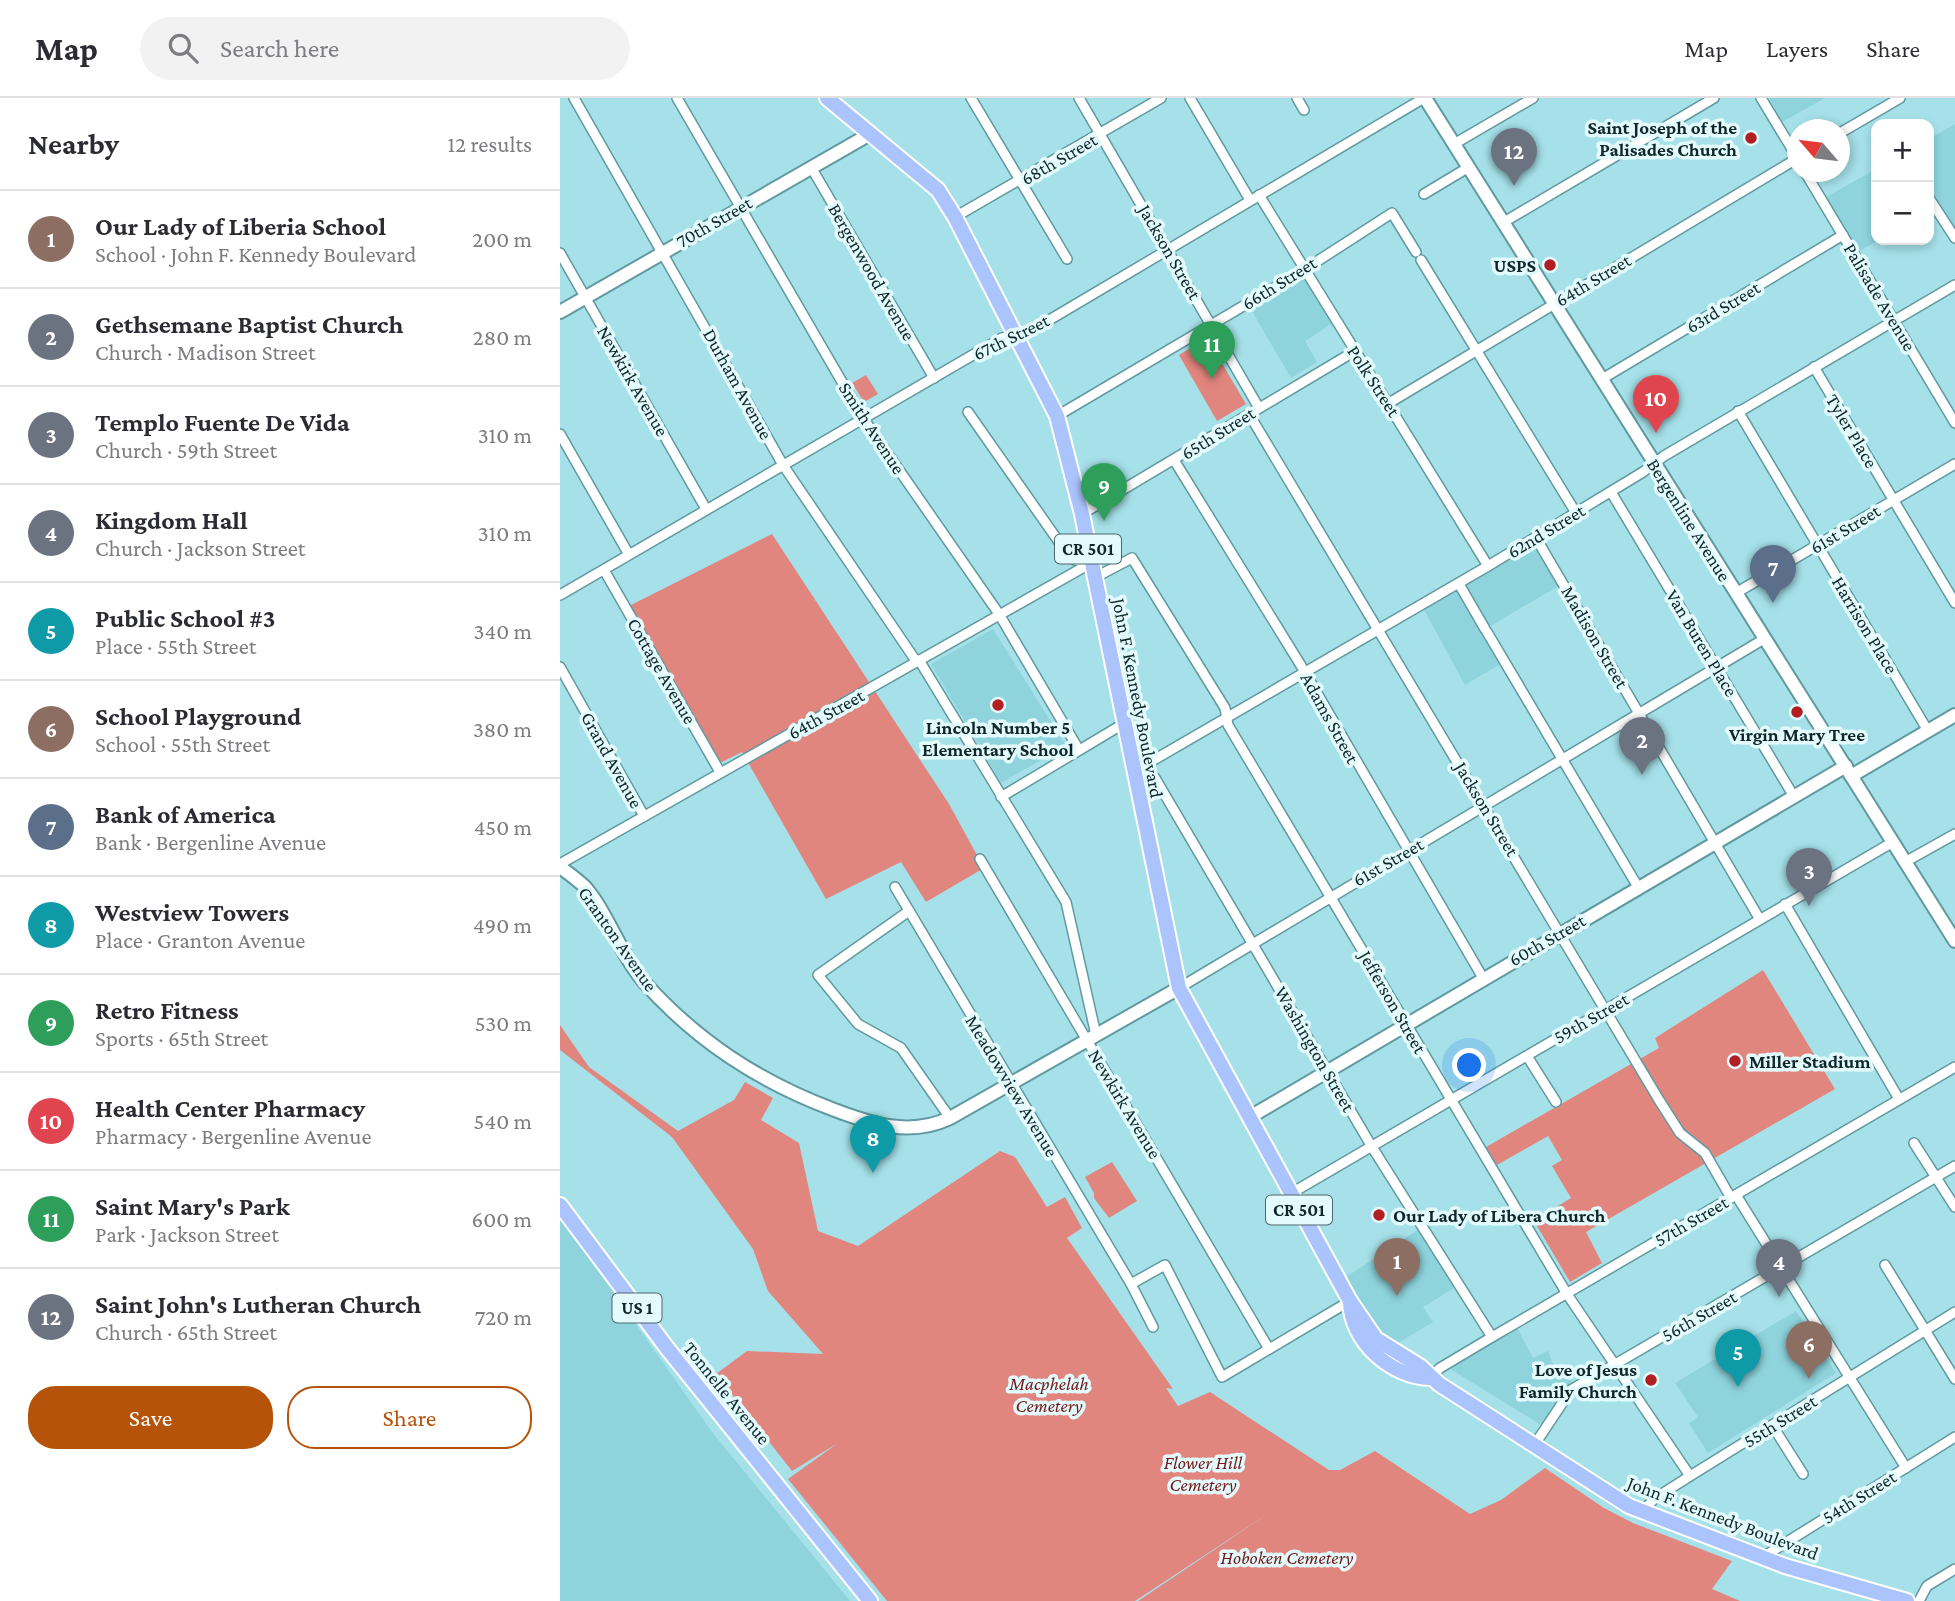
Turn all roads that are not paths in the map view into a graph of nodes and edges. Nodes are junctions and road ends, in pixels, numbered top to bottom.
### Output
1 (574, 98) edge
2 (677, 98) edge
3 (827, 98) edge
4 (971, 98) edge
5 (1079, 98) edge
6 (1161, 98) edge
7 (1190, 98) edge
8 (1297, 98) edge
9 (1424, 98) edge
10 (1533, 98) edge
11 (1714, 98) edge
12 (1762, 98) edge
13 (1900, 98) edge
14 (1304, 110) dead end
15 (1850, 127) edge
16 (870, 134) junction
17 (1100, 135) junction
18 (1787, 141) edge
19 (1454, 144) junction
20 (1787, 164) edge
21 (811, 167) junction
22 (1468, 167) junction
23 (1020, 181) junction
24 (1811, 182) edge
25 (1424, 194) dead end
26 (1254, 197) junction
27 (1934, 206) edge
28 (740, 207) junction
29 (955, 217) junction
30 (1504, 222) junction
31 (1843, 235) junction
32 (1955, 238) edge
33 (1168, 249) junction
34 (664, 252) junction
35 (560, 253) edge
36 (1066, 259) dead end
37 (1303, 268) junction
38 (1955, 285) edge
39 (585, 297) junction
40 (1553, 303) junction
41 (560, 313) edge
42 (1894, 321) junction
43 (1212, 325) junction
44 (1014, 335) junction
45 (1475, 350) junction
46 (1355, 351) junction
47 (1814, 367) junction
48 (934, 378) junction
49 (1602, 379) junction
50 (1389, 403) junction
51 (1259, 408) junction
52 (1738, 411) junction
53 (968, 412) dead end
54 (1250, 414) junction
55 (1057, 416) junction
56 (863, 418) junction
57 (1955, 423) edge
58 (560, 435) edge
59 (1174, 460) junction
60 (1654, 464) junction
61 (1955, 464) edge
62 (783, 465) junction
63 (1611, 492) junction
64 (1894, 500) junction
65 (706, 509) junction
66 (1576, 513) junction
67 (1082, 514) junction
68 (1536, 538) junction
69 (1818, 545) junction
70 (628, 553) junction
71 (1091, 563) junction
72 (1489, 566) junction
73 (604, 570) junction
74 (1094, 578) junction
75 (1459, 584) junction
76 (1736, 593) junction
77 (560, 595) edge
78 (1955, 603) edge
79 (999, 614) junction
80 (1381, 629) junction
81 (1764, 639) junction
82 (918, 661) junction
83 (560, 667) edge
84 (1717, 667) junction
85 (1304, 673) junction
86 (1640, 714) junction
87 (1955, 715) edge
88 (1227, 718) junction
89 (1123, 724) junction
90 (1928, 731) junction
91 (1079, 750) junction
92 (1562, 760) junction
93 (1848, 771) junction
94 (720, 772) junction
95 (1133, 772) junction
96 (1793, 795) junction
97 (1000, 797) junction
98 (1485, 805) junction
99 (644, 816) junction
100 (1955, 834) edge
101 (1715, 842) junction
102 (1893, 842) junction
103 (1407, 851) junction
104 (980, 859) dead end
105 (1905, 862) junction
106 (560, 866) edge
107 (895, 887) dead end
108 (1638, 887) junction
109 (1330, 896) junction
110 (1785, 904) junction
111 (909, 911) junction
112 (1759, 918) junction
113 (1560, 933) junction
114 (1955, 941) edge
115 (1254, 943) junction
116 (1483, 978) junction
117 (1179, 988) junction
118 (1605, 1010) junction
119 (1405, 1024) junction
120 (1091, 1037) junction
121 (1527, 1055) junction
122 (1955, 1067) edge
123 (1328, 1070) junction
124 (1010, 1084) junction
125 (1899, 1099) junction
126 (1451, 1101) junction
127 (1556, 1102) dead end
128 (1250, 1117) junction
129 (950, 1118) junction
130 (1914, 1143) dead end
131 (1372, 1147) junction
132 (1955, 1166) edge
133 (1936, 1177) junction
134 (1290, 1194) junction
135 (1733, 1197) junction
136 (560, 1205) edge
137 (1955, 1208) edge
138 (1885, 1265) dead end
139 (1782, 1268) junction
140 (1131, 1284) junction
141 (1567, 1294) junction
142 (1350, 1301) junction
143 (1955, 1312) edge
144 (1153, 1327) dead end
145 (1924, 1331) junction
146 (1492, 1337) junction
147 (1269, 1349) junction
148 (1614, 1364) junction
149 (1850, 1377) junction
150 (1430, 1378) junction
151 (1955, 1378) edge
152 (1772, 1425) junction
153 (1955, 1437) edge
154 (1535, 1444) junction
155 (1906, 1468) junction
156 (1803, 1474) dead end
157 (1690, 1476) junction
158 (1643, 1511) junction
159 (1763, 1557) junction
160 (1955, 1569) edge
161 (870, 1601) edge
162 (1907, 1601) edge
163 (1919, 1601) edge

1 - 34 street, Durham Avenue
2 - 28 street, Smith Avenue
3 - 16 main road, John F. Kennedy Boulevard / CR 501
4 - 23 street
5 - 17 street, Jackson Street
6 - 17 street, 68th Street
7 - 26 street, Polk Street
8 - 14 street
9 - 19 street, Bergenline Avenue
9 - 26 street, 67th Street
10 - 19 street
11 - 30 street
12 - 18 street
13 - 15 street
16 - 21 street, 70th Street
16 - 29 main road, John F. Kennedy Boulevard / CR 501
17 - 23 street, 68th Street
17 - 33 street, Jackson Street
19 - 22 street, Bergenline Avenue
20 - 40 street, 64th Street
21 - 28 street, 70th Street
21 - 48 street, Bergenwood Avenue
22 - 25 street
22 - 30 street, Bergenline Avenue
23 - 29 street, 68th Street
23 - 36 street
24 - 31 street, Palisade Avenue
26 - 33 street, 67th Street
26 - 37 street, Polk Street
27 - 32 street
28 - 34 street, 70th Street
28 - 56 street, Smith Avenue
29 - 44 main road, John F. Kennedy Boulevard / CR 501
30 - 40 street, Bergenline Avenue
31 - 42 street, Palisade Avenue
31 - 49 street, 63rd Street
33 - 43 street, Jackson Street
33 - 44 street, 67th Street
34 - 39 street, 70th Street
34 - 62 street, Durham Avenue
35 - 39 street, Newkirk Avenue
37 - 43 street, 66th Street
37 - 45 street, 66th Street
37 - 46 street, Polk Street
38 - 42 street, 62nd Street
39 - 41 street, 70th Street
39 - 65 street, Newkirk Avenue
40 - 45 street, 64th Street
40 - 49 street, Bergenline Avenue
42 - 47 street, 62nd Street
42 - 57 street, Palisade Avenue
43 - 51 street, Jackson Street
43 - 55 street, 66th Street
44 - 48 street, 67th Street
44 - 55 main road, John F. Kennedy Boulevard / CR 501
45 - 50 street, 64th Street
45 - 66 street
46 - 50 street, Polk Street
46 - 51 street, 65th Street
47 - 52 street, 62nd Street
47 - 64 street, Tyler Place
48 - 56 street, 67th Street
49 - 60 street, Bergenline Avenue
50 - 72 street, Polk Street
51 - 54 street, 65th Street
52 - 60 street, 62nd Street
52 - 69 street, Harrison Place
53 - 71 street
54 - 59 street, 65th Street
54 - 80 street, Jackson Street
55 - 67 main road, John F. Kennedy Boulevard / CR 501
56 - 62 street, 67th Street
56 - 79 street, Smith Avenue
58 - 70 street
59 - 67 street, 65th Street
59 - 85 street, Adams Street
60 - 63 street, 62nd Street
60 - 76 street, Bergenline Avenue
61 - 64 street, 61st Street
62 - 65 street, 67th Street
62 - 82 street, Durham Avenue
63 - 66 street, 62nd Street
63 - 84 street, Van Buren Place
64 - 69 street, 61st Street
64 - 78 street, Tyler Place
65 - 70 street, 67th Street
66 - 68 street, 62nd Street
67 - 71 main road, John F. Kennedy Boulevard / CR 501
68 - 72 street, 62nd Street
68 - 86 street, Madison Street
69 - 76 street, 61st Street
69 - 90 street, Harrison Place
70 - 73 street, 67th Street
71 - 74 main road, John F. Kennedy Boulevard / CR 501
71 - 79 street, 64th Street
72 - 75 street, 62nd Street
73 - 77 street, 67th Street
73 - 94 street, Cottage Avenue
74 - 88 street, Jefferson Street
74 - 89 main road, John F. Kennedy Boulevard / CR 501
75 - 80 street, 62nd Street
75 - 92 street
76 - 81 street, Bergenline Avenue
79 - 82 street, 64th Street
79 - 91 street, Smith Avenue
80 - 85 street, 62nd Street
80 - 98 street, Jackson Street
81 - 84 street, 61st Street
81 - 93 street, Bergenline Avenue
82 - 94 street, 64th Street
82 - 97 street, Durham Avenue
83 - 99 street, Grand Avenue
84 - 86 street, 61st Street
84 - 96 street, Van Buren Place
85 - 88 street, 62nd Street
85 - 103 street, Adams Street
86 - 92 street, 61st Street
86 - 101 street, Madison Street
87 - 90 street, 60th Street
88 - 95 street, 62nd Street
88 - 109 street, Jefferson Street
89 - 91 street
89 - 95 main road, John F. Kennedy Boulevard / CR 501
90 - 93 street, 60th Street
91 - 97 street
92 - 98 street, 61st Street
92 - 108 street
93 - 96 street, 60th Street
93 - 102 street, Bergenline Avenue
94 - 99 street, 64th Street
95 - 115 street, Washington Street
95 - 117 main road, John F. Kennedy Boulevard / CR 501
96 - 101 street, 60th Street
97 - 120 street, Durham Avenue
98 - 103 street, 61st Street
98 - 113 street, Jackson Street
99 - 106 street, 64th Street
100 - 105 street
101 - 108 street, 60th Street
101 - 112 street, Madison Street
102 - 105 street, Bergenline Avenue
102 - 110 street, 59th Street
103 - 109 street, 61st Street
103 - 116 street, Adams Street
104 - 120 street, Newkirk Avenue
105 - 114 street, Bergenline Avenue
106 - 129 street, Granton Avenue
107 - 111 street, Meadowview Avenue
108 - 113 street, 60th Street
109 - 115 street, 61st Street
109 - 119 street, Jefferson Street
110 - 112 street, 59th Street
110 - 125 street
111 - 124 street, Meadowview Avenue
111 - 129 street
112 - 118 street, 59th Street
113 - 116 street, 60th Street
113 - 118 street, Jackson Street
115 - 117 street, 61st Street
115 - 123 street, Washington Street
116 - 119 street, 60th Street
117 - 120 street, 61st Street
117 - 128 main road, John F. Kennedy Boulevard / CR 501
118 - 121 street, 59th Street
118 - 135 street, Jackson Street
119 - 123 street, 60th Street
119 - 126 street, Jefferson Street
120 - 124 street, 61st Street
120 - 147 street, Newkirk Avenue
121 - 126 street, 59th Street
121 - 127 street
122 - 125 street, 57th Street
123 - 128 street, 60th Street
123 - 131 street, Washington Street
124 - 129 street, Granton Avenue
124 - 140 street, Meadowview Avenue
125 - 135 street, 57th Street
126 - 131 street, 59th Street
126 - 141 street, Jefferson Street
128 - 134 main road, John F. Kennedy Boulevard / CR 501
130 - 133 street
131 - 134 street, 59th Street
131 - 146 street, Washington Street
132 - 133 street, 56th Street
133 - 137 street
133 - 139 street, 56th Street
134 - 142 main road, John F. Kennedy Boulevard / CR 501
135 - 139 street, Jackson Street
135 - 141 street, 57th Street
136 - 161 main road, Tonnelle Avenue / US 1
138 - 145 street
139 - 148 street, 56th Street
139 - 149 street, Jackson Street
140 - 144 street, Meadowview Avenue
140 - 147 street
141 - 146 street, 57th Street
141 - 148 street, Jefferson Street
142 - 147 street
142 - 150 main road, John F. Kennedy Boulevard / CR 501
143 - 145 street, 55th Street
145 - 149 street, 55th Street
145 - 151 street
146 - 150 street, 57th Street
148 - 154 street, 56th Street
148 - 157 street, Jefferson Street
149 - 152 street, 55th Street
149 - 155 street, Jackson Street
150 - 154 main road, John F. Kennedy Boulevard / CR 501
152 - 156 street
152 - 157 street, 55th Street
153 - 155 street, 54th Street
154 - 158 main road, John F. Kennedy Boulevard / CR 501
155 - 159 street, 54th Street
157 - 158 street, 55th Street
158 - 159 main road, John F. Kennedy Boulevard / CR 501
159 - 162 main road, John F. Kennedy Boulevard / CR 501
160 - 163 street

